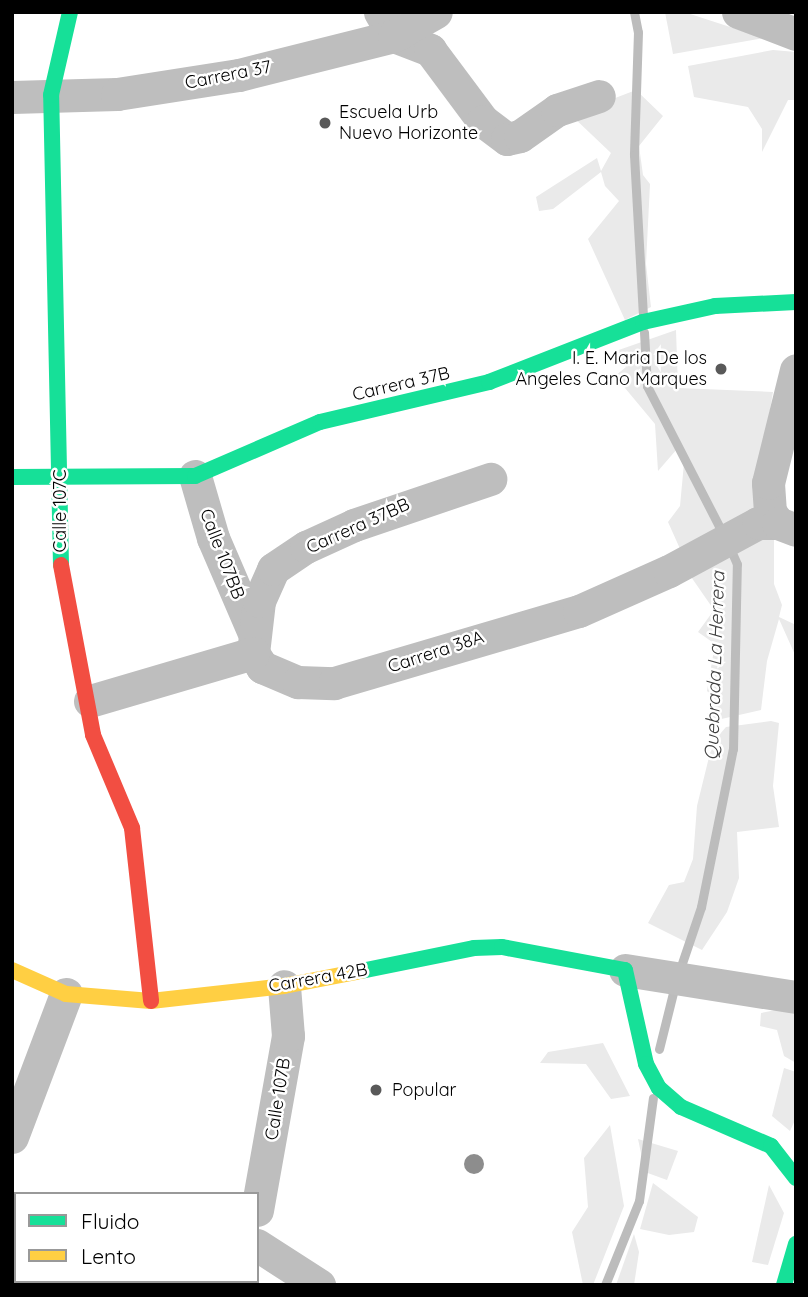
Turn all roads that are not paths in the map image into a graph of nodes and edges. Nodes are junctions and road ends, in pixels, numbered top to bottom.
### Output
1 (71, 12) edge
2 (436, 12) edge
3 (738, 12) edge
4 (387, 24) edge
5 (796, 34) edge
6 (51, 95) junction
7 (600, 96) dead end
8 (12, 97) edge
9 (796, 302) edge
10 (796, 370) edge
11 (60, 474) junction
12 (195, 476) junction
13 (12, 477) edge
14 (490, 479) dead end
15 (787, 526) edge
16 (253, 642) junction
17 (90, 701) junction
18 (12, 970) edge
19 (625, 970) junction
20 (284, 986) junction
21 (66, 994) junction
22 (796, 997) edge
23 (151, 1001) junction
24 (12, 1137) edge
25 (796, 1178) edge
26 (259, 1199) edge
27 (796, 1244) edge
28 (259, 1246) edge
29 (319, 1285) edge
30 (784, 1285) edge

1 - 6 street, Calle 107C
2 - 4 street, Carrera 37
3 - 5 street
4 - 6 street, Carrera 37
4 - 7 street
6 - 8 street, Carrera 37
6 - 11 street, Calle 107C
9 - 12 street, Carrera 37B
10 - 15 street
11 - 12 street, Carrera 37B
11 - 13 street, Carrera 37B
11 - 17 street, Calle 107C
12 - 16 street, Calle 107BB
14 - 16 street, Carrera 37BB
15 - 16 street, Carrera 38A
16 - 17 street
17 - 23 street, Calle 107C
18 - 21 street, Carrera 42B
19 - 20 street, Carrera 42B
19 - 22 street, Carrera 42B
19 - 25 street
20 - 23 street, Carrera 42B
20 - 26 street, Calle 107B
21 - 23 street, Carrera 42B
21 - 24 street
27 - 30 street
28 - 29 street

